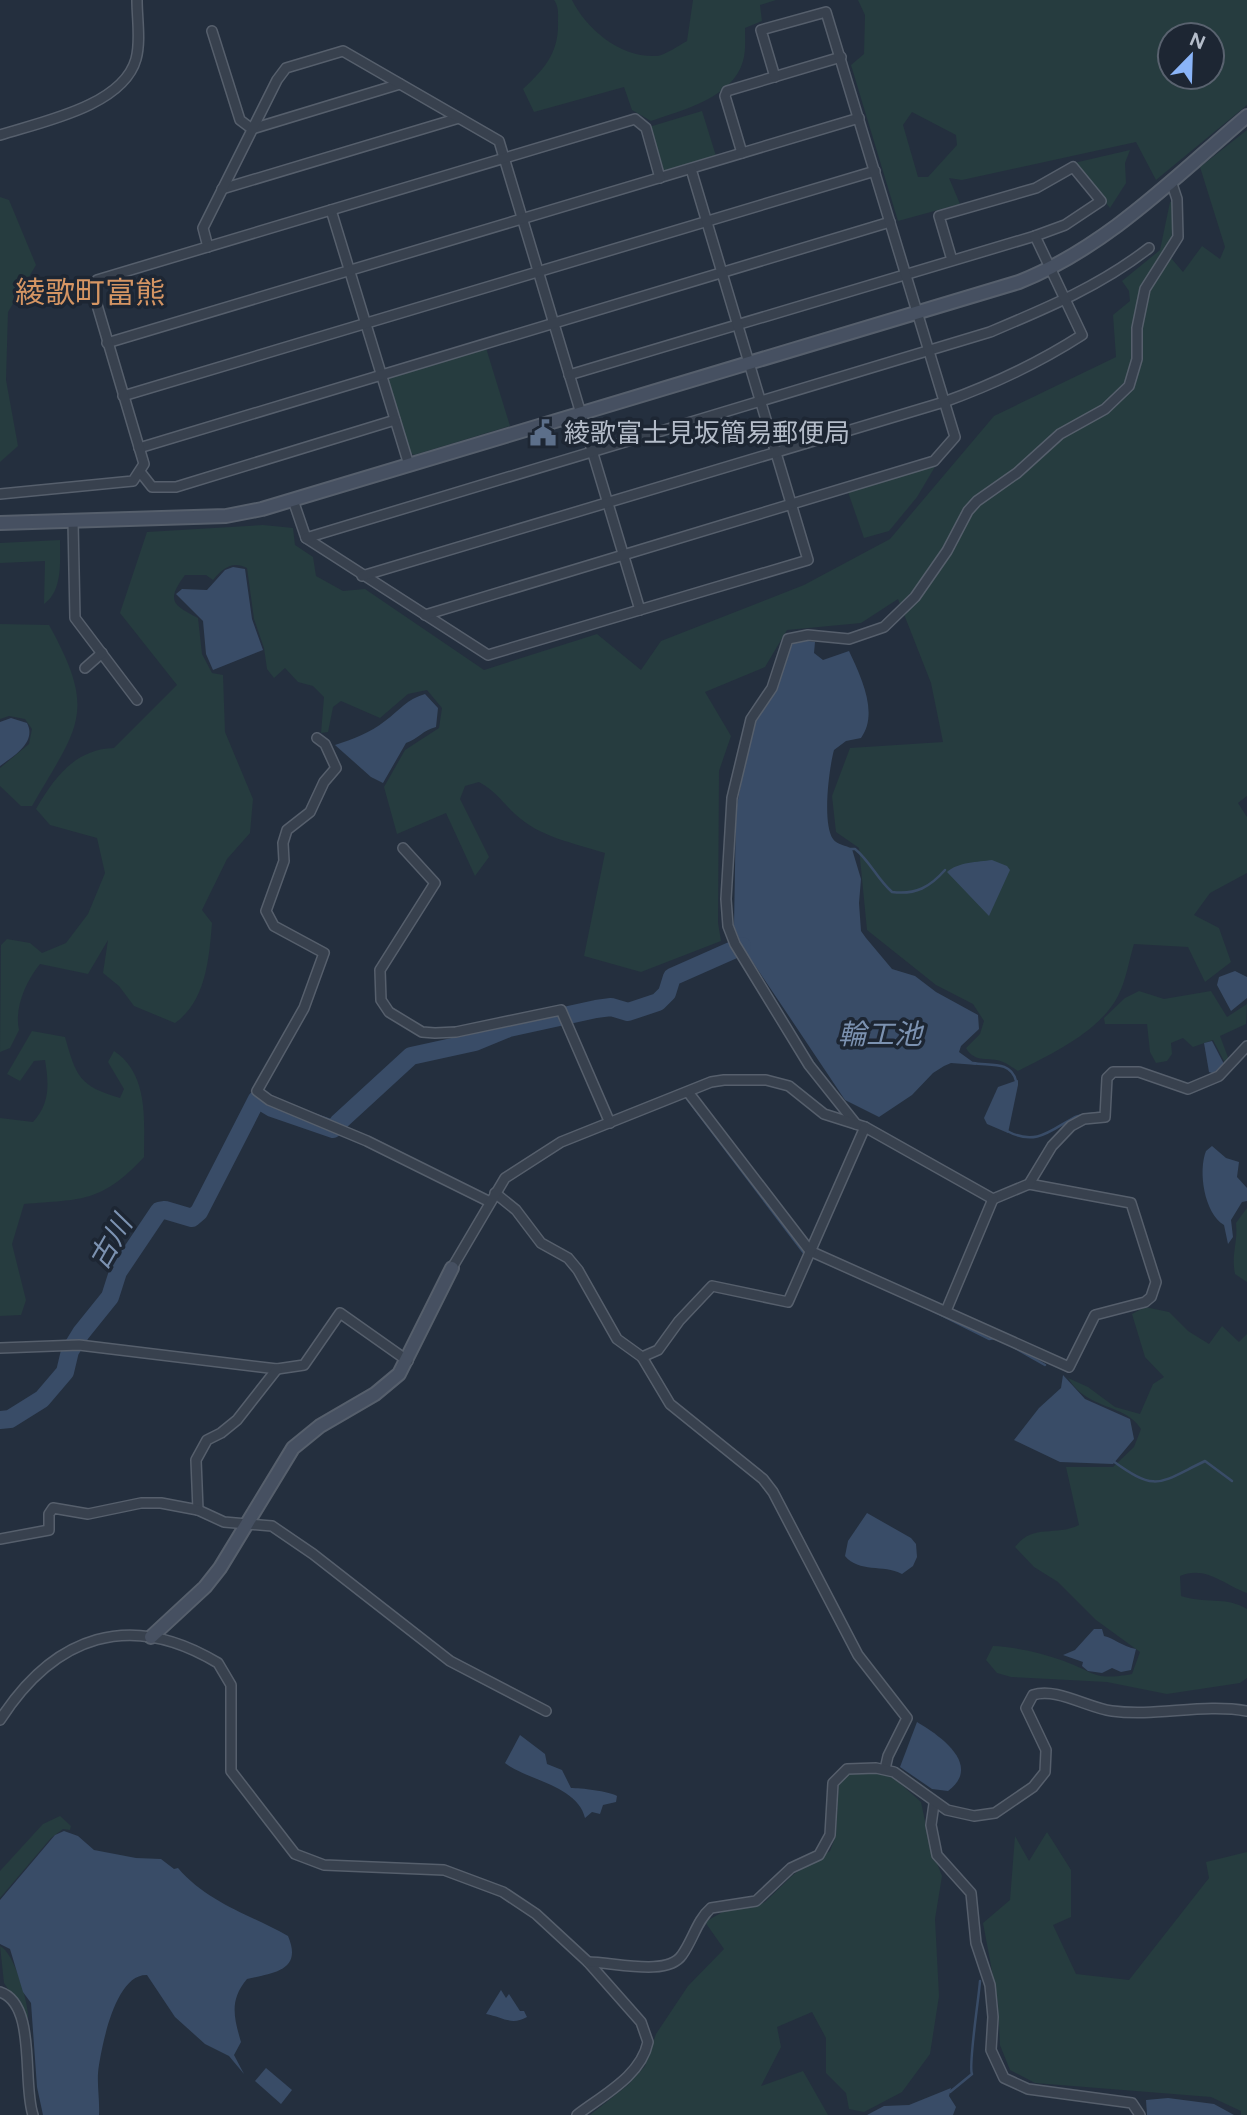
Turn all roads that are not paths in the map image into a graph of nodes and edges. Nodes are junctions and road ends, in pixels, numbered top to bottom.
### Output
1 (137, 0) edge
2 (212, 31) dead end
3 (841, 57) junction
4 (775, 78) junction
5 (400, 83) junction
6 (1247, 116) edge
7 (459, 118) junction
8 (859, 118) junction
9 (252, 129) junction
10 (0, 135) edge
11 (742, 153) junction
12 (505, 158) junction
13 (691, 169) junction
14 (875, 171) junction
15 (660, 177) junction
16 (1171, 181) junction
17 (222, 190) junction
18 (331, 210) junction
19 (522, 219) junction
20 (707, 221) junction
21 (890, 222) junction
22 (1035, 236) junction
23 (208, 247) junction
24 (1149, 248) dead end
25 (952, 260) junction
26 (1050, 270) junction
27 (350, 272) junction
28 (538, 272) junction
29 (723, 272) junction
30 (906, 274) junction
31 (1065, 301) junction
32 (918, 313) junction
33 (553, 322) junction
34 (366, 323) junction
35 (738, 324) junction
36 (107, 343) junction
37 (930, 351) junction
38 (750, 363) junction
39 (381, 374) junction
40 (569, 375) junction
41 (123, 396) junction
42 (761, 402) junction
43 (944, 402) junction
44 (581, 413) junction
45 (395, 420) junction
46 (139, 448) junction
47 (592, 452) junction
48 (776, 452) junction
49 (409, 465) junction
50 (142, 473) junction
51 (0, 494) edge
52 (293, 500) junction
53 (607, 502) junction
54 (791, 504) junction
55 (73, 521) junction
56 (0, 523) edge
57 (306, 538) junction
58 (623, 555) junction
59 (362, 576) junction
60 (640, 610) junction
61 (425, 615) junction
62 (102, 653) junction
63 (85, 668) dead end
64 (137, 700) dead end
65 (317, 738) dead end
66 (403, 848) dead end
67 (1247, 1046) edge
68 (688, 1092) junction
69 (610, 1123) junction
70 (860, 1126) junction
71 (1029, 1184) junction
72 (492, 1198) junction
73 (993, 1199) junction
74 (810, 1251) junction
75 (452, 1268) joint
76 (946, 1311) junction
77 (0, 1348) edge
78 (642, 1357) junction
79 (408, 1361) junction
80 (277, 1369) junction
81 (198, 1510) junction
82 (247, 1524) junction
83 (0, 1539) edge
84 (151, 1637) junction
85 (546, 1711) dead end
86 (1247, 1711) edge
87 (0, 1720) edge
88 (885, 1769) junction
89 (934, 1804) junction
90 (588, 1962) junction
91 (0, 1992) edge
92 (33, 2115) edge
93 (577, 2115) edge
94 (1140, 2115) edge

1 - 10 street
2 - 9 street
3 - 4 street
3 - 4 street
3 - 8 street
4 - 11 street
5 - 7 street
5 - 9 street
5 - 9 street
6 - 16 street
7 - 12 street
7 - 17 street
8 - 11 street
8 - 14 street
9 - 17 street
11 - 13 street
12 - 15 street
12 - 18 street
12 - 19 street
13 - 15 street
13 - 20 street
14 - 20 street
14 - 21 street
15 - 19 street
16 - 26 street
16 - 70 street
17 - 23 street
18 - 23 street
18 - 27 street
19 - 27 street
19 - 28 street
20 - 28 street
20 - 29 street
21 - 29 street
21 - 30 street
22 - 25 street
22 - 25 street
22 - 26 street
23 - 36 street
24 - 31 street
25 - 30 street
26 - 31 street
26 - 32 street
27 - 34 street
27 - 36 street
28 - 33 street
28 - 34 street
29 - 33 street
29 - 35 street
30 - 32 street
30 - 35 street
31 - 37 street
31 - 43 street
32 - 37 street
32 - 38 street
33 - 39 street
33 - 40 street
34 - 39 street
34 - 41 street
35 - 38 street
35 - 40 street
36 - 41 street
37 - 42 street
37 - 43 street
38 - 42 street
38 - 44 street
39 - 45 street
39 - 46 street
40 - 44 street
41 - 46 street
42 - 47 street
42 - 48 street
43 - 48 street
43 - 54 street
44 - 47 street
44 - 49 street
45 - 49 street
45 - 50 street
46 - 50 street
47 - 53 street
47 - 57 street
48 - 53 street
48 - 54 street
49 - 52 street
50 - 51 street
52 - 55 street
52 - 57 street
53 - 58 street
53 - 59 street
54 - 58 street
54 - 60 street
55 - 56 street
55 - 62 street
57 - 59 street
58 - 60 street
58 - 61 street
59 - 61 street
60 - 61 street
62 - 63 street
62 - 64 street
65 - 72 street
66 - 69 street
67 - 71 street
68 - 69 street
68 - 70 street
68 - 74 street
69 - 72 street
70 - 73 street
70 - 74 street
71 - 73 street
71 - 76 street
72 - 75 street
72 - 78 street
73 - 76 street
74 - 76 street
74 - 78 street
75 - 79 street
77 - 80 street
78 - 88 street
79 - 80 street
79 - 82 street
80 - 81 street
81 - 82 street
81 - 83 street
82 - 84 street
82 - 85 street
84 - 87 street
84 - 90 street
86 - 89 street
88 - 89 street
88 - 90 street
89 - 94 street
90 - 93 street
91 - 92 street

